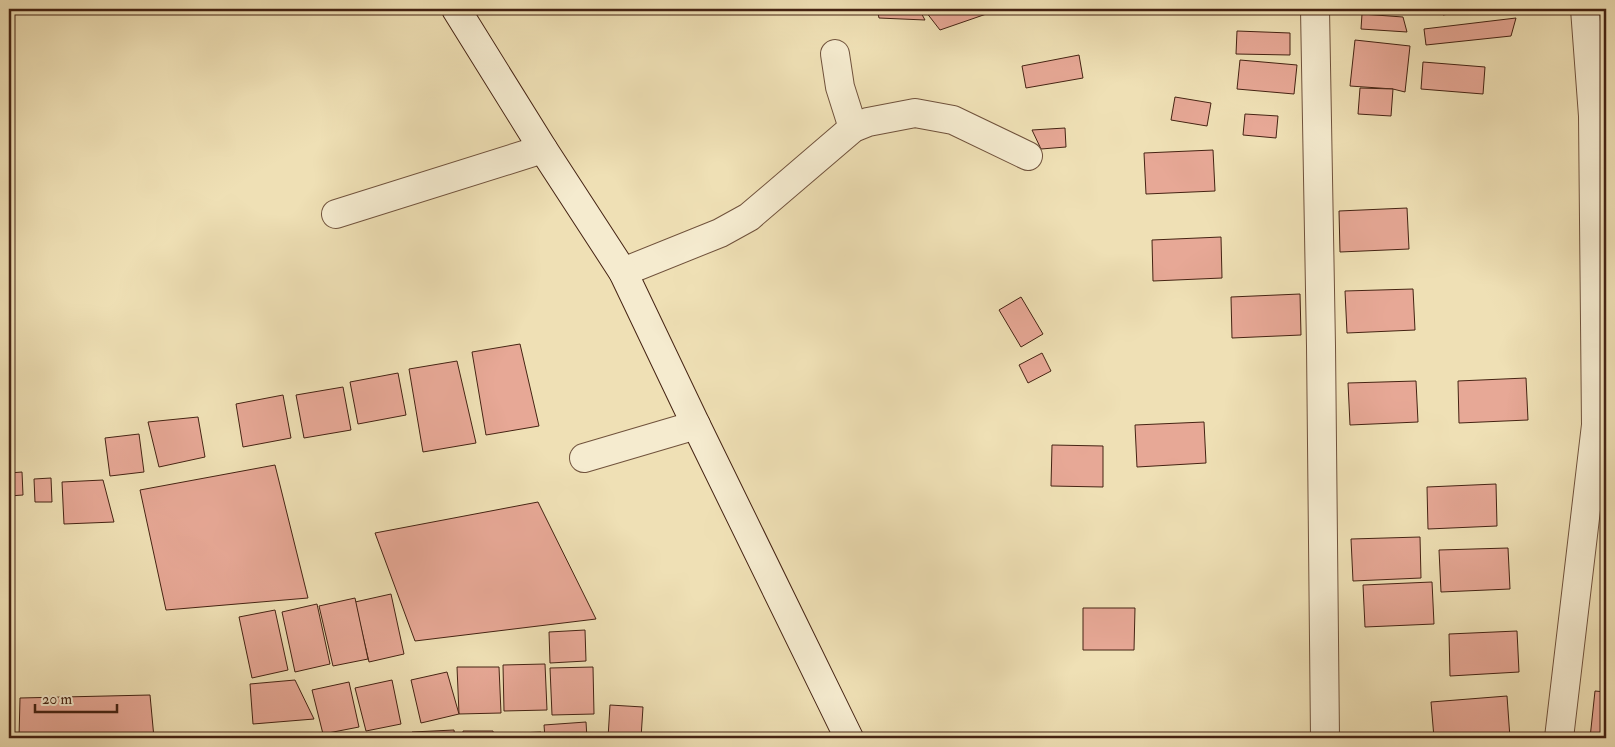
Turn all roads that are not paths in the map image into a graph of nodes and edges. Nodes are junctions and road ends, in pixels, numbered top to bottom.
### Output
1 (456, 9) edge
2 (1315, 9) edge
3 (1585, 9) edge
4 (835, 54) dead end
5 (853, 128) junction
6 (542, 149) junction
7 (1028, 156) dead end
8 (336, 214) dead end
9 (622, 272) junction
10 (696, 426) junction
11 (584, 458) dead end
12 (849, 738) edge
13 (1324, 738) edge
14 (1559, 738) edge

1 - 6 street
2 - 13 street
3 - 14 street
4 - 5 street
5 - 7 street
5 - 9 street
6 - 8 street
6 - 9 street
9 - 10 street
10 - 11 street
10 - 12 street

